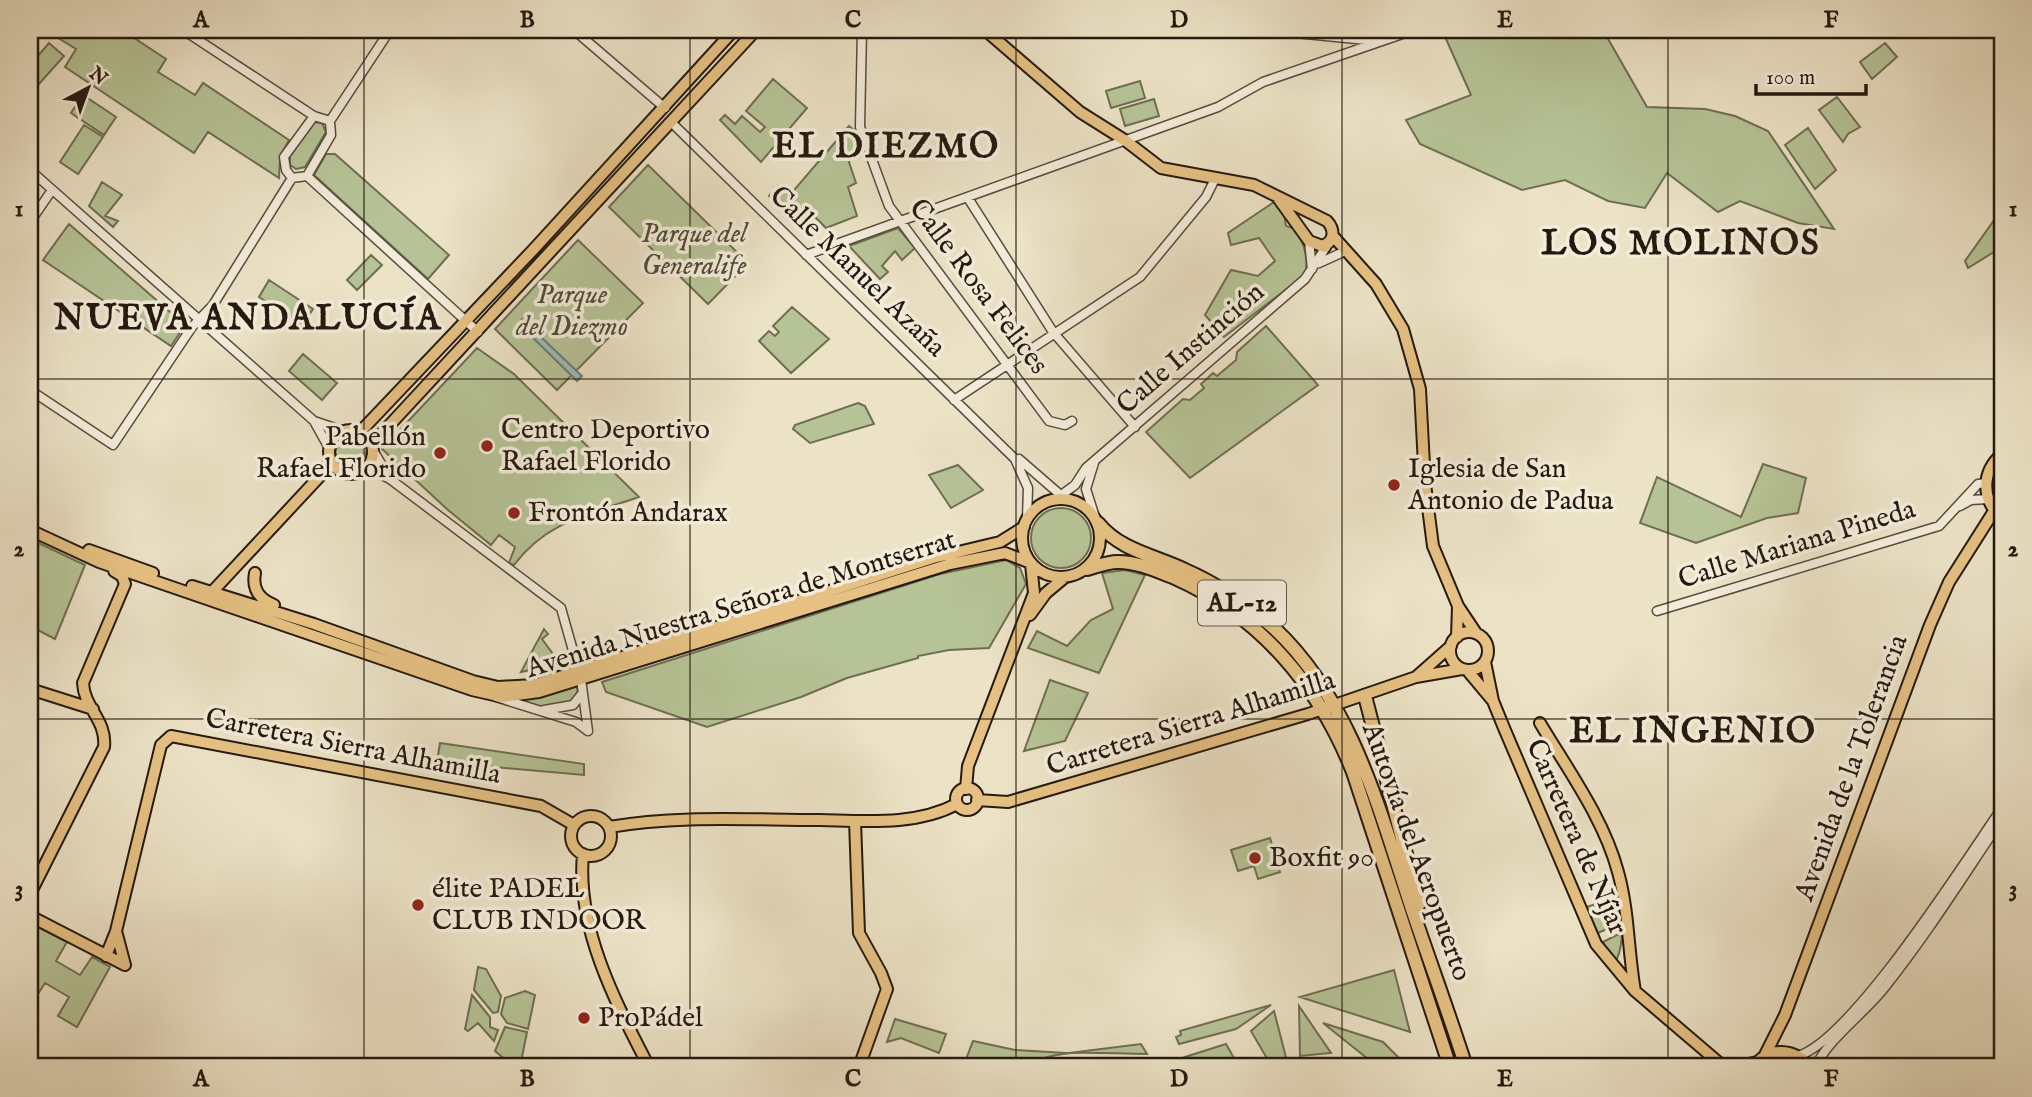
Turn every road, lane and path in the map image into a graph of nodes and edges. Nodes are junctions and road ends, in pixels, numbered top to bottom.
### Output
1 (183, 30) edge
2 (390, 30) edge
3 (574, 30) edge
4 (734, 30) edge
5 (756, 30) edge
6 (862, 30) edge
7 (985, 30) edge
8 (1264, 30) edge
9 (1414, 30) edge
10 (1379, 42) junction
11 (665, 108) junction
12 (314, 116) junction
13 (330, 121) junction
14 (672, 123) junction
15 (1126, 141) junction
16 (30, 170) edge
17 (307, 176) junction
18 (292, 178) junction
19 (1215, 179) junction
20 (52, 190) junction
21 (968, 198) junction
22 (1278, 198) junction
23 (1321, 219) junction
24 (30, 222) edge
25 (901, 222) junction
26 (1320, 242) junction
27 (1341, 253) junction
28 (806, 255) junction
29 (1353, 260) junction
30 (1314, 267) junction
31 (201, 319) junction
32 (465, 321) junction
33 (478, 332) junction
34 (1053, 332) junction
35 (1006, 364) junction
36 (30, 390) edge
37 (954, 400) junction
38 (314, 421) junction
39 (1072, 421) dead end
40 (1135, 427) junction
41 (344, 431) junction
42 (360, 432) junction
43 (372, 447) junction
44 (329, 448) junction
45 (1010, 453) junction
46 (2002, 454) edge
47 (331, 460) junction
48 (1096, 461) junction
49 (362, 471) junction
50 (390, 479) junction
51 (1986, 483) junction
52 (1061, 498) junction
53 (1988, 499) junction
54 (1998, 514) edge
55 (1947, 516) junction
56 (1096, 520) junction
57 (30, 523) edge
58 (1025, 523) junction
59 (2002, 525) edge
60 (30, 530) edge
61 (1978, 537) junction
62 (99, 562) junction
63 (1031, 563) junction
64 (1087, 569) junction
65 (255, 573) dead end
66 (1065, 577) junction
67 (159, 582) junction
68 (125, 583) junction
69 (212, 592) junction
70 (1458, 606) junction
71 (1657, 611) dead end
72 (314, 624) junction
73 (1022, 625) junction
74 (1476, 633) junction
75 (1454, 642) junction
76 (1485, 662) junction
77 (1465, 670) junction
78 (580, 674) junction
79 (1416, 677) junction
80 (30, 689) edge
81 (582, 695) junction
82 (493, 696) junction
83 (1365, 696) junction
84 (1493, 701) junction
85 (1328, 708) junction
86 (93, 709) junction
87 (537, 711) junction
88 (1540, 723) dead end
89 (966, 789) junction
90 (977, 800) junction
91 (957, 804) junction
92 (2002, 808) edge
93 (2002, 819) edge
94 (855, 821) junction
95 (574, 825) junction
96 (609, 827) junction
97 (583, 854) junction
98 (30, 894) edge
99 (30, 916) edge
100 (116, 931) junction
101 (1629, 946) junction
102 (106, 956) junction
103 (1615, 971) junction
104 (1441, 989) junction
105 (1634, 990) junction
106 (1782, 1021) junction
107 (1794, 1054) junction
108 (1758, 1062) edge
109 (1724, 1066) edge
110 (649, 1067) edge
111 (859, 1067) edge
112 (1450, 1067) edge
113 (1466, 1067) edge
114 (1812, 1067) edge

1 - 12 street
2 - 13 street
3 - 11 street
4 - 11 main road
5 - 14 main road
6 - 25 street, Calle Rosa Felices
7 - 15 main road
8 - 10 street
9 - 10 street
10 - 15 street
11 - 32 main road
12 - 13 street
12 - 18 street
13 - 17 street
14 - 28 street, Calle Manuel Azaña
14 - 33 main road
15 - 19 main road
15 - 21 street
16 - 20 street
17 - 18 street
17 - 32 street
18 - 31 street
19 - 22 main road
19 - 34 street
20 - 24 street
20 - 31 street
21 - 25 street
21 - 34 street
22 - 23 main road
22 - 26 main road
23 - 26 main road
23 - 26 main road
25 - 28 street
25 - 35 street, Calle Rosa Felices
26 - 27 main road
26 - 29 main road
26 - 30 street
26 - 30 street, Calle Instinción
27 - 29 main road
27 - 30 street, Calle Instinción
28 - 37 street, Calle Manuel Azaña
29 - 70 main road
30 - 40 street, Calle Instinción
31 - 36 street
31 - 38 street
32 - 33 street
32 - 42 main road
33 - 43 main road
34 - 35 street
34 - 40 street
35 - 37 street
35 - 39 street, Calle Rosa Felices
37 - 45 street, Calle Manuel Azaña
38 - 41 street
38 - 44 street
40 - 48 street, Calle Instinción
41 - 42 main road
41 - 44 main road
42 - 43 main road
43 - 49 main road
43 - 50 street
44 - 47 main road
45 - 52 street, Calle Manuel Azaña
45 - 58 street, Calle Manuel Azaña
46 - 51 main road
47 - 49 main road
47 - 69 main road
48 - 52 street, Calle Instinción
48 - 56 street
49 - 50 street
50 - 78 street
51 - 53 main road
51 - 55 street, Calle Mariana Pineda
52 - 56 main road
52 - 58 main road
53 - 54 main road
53 - 55 street, Calle Mariana Pineda
54 - 61 main road, Avenida de la Tolerancia
55 - 71 street, Calle Mariana Pineda
56 - 64 main road
56 - 85 highway, Autovía del Aeropuerto / AL-12
57 - 69 main road, Avenida Nuestra Señora de Montserrat
58 - 63 main road
58 - 78 main road, Avenida Nuestra Señora de Montserrat
59 - 61 main road
60 - 62 main road, Avenida Nuestra Señora de Montserrat
61 - 106 main road, Avenida de la Tolerancia
62 - 67 main road, Avenida Nuestra Señora de Montserrat
62 - 68 main road
63 - 66 main road
63 - 73 main road
63 - 78 main road, Avenida Nuestra Señora de Montserrat
64 - 66 main road
64 - 85 highway, Autovía del Aeropuerto / AL-12
65 - 72 main road
66 - 73 main road
67 - 68 main road
67 - 82 main road, Avenida Nuestra Señora de Montserrat
68 - 86 main road
69 - 72 main road, Avenida Nuestra Señora de Montserrat
70 - 74 main road
70 - 75 main road
72 - 78 main road, Avenida Nuestra Señora de Montserrat
73 - 89 main road
74 - 75 main road
74 - 76 main road
75 - 77 main road
75 - 79 main road, Carretera Sierra Alhamilla
76 - 77 main road
76 - 84 main road, Carretera de Níjar
77 - 79 main road, Carretera Sierra Alhamilla
77 - 84 main road, Carretera de Níjar
78 - 81 street
78 - 82 main road, Avenida Nuestra Señora de Montserrat
79 - 83 main road, Carretera Sierra Alhamilla
80 - 86 main road
81 - 87 street
81 - 87 street
82 - 87 street
83 - 85 main road, Carretera Sierra Alhamilla
83 - 104 highway
84 - 103 main road, Carretera de Níjar
85 - 90 main road, Carretera Sierra Alhamilla
85 - 104 highway, Autovía del Aeropuerto / AL-12
85 - 112 highway, Autovía del Aeropuerto / AL-12
86 - 98 main road
88 - 101 main road
89 - 90 main road
89 - 91 main road
90 - 91 main road
91 - 94 main road
92 - 107 street
93 - 114 street
94 - 96 main road
94 - 111 main road
95 - 96 main road
95 - 97 main road
95 - 100 main road, Carretera Sierra Alhamilla
96 - 97 main road
97 - 110 main road
99 - 102 main road
100 - 102 main road
100 - 102 main road
101 - 103 main road
101 - 105 main road
103 - 105 main road, Carretera de Níjar
104 - 113 highway, Autovía del Aeropuerto / AL-12
105 - 109 main road, Carretera de Níjar
106 - 107 main road
106 - 108 main road, Avenida de la Tolerancia
107 - 108 main road, Carretera de Níjar
107 - 114 main road
108 - 109 main road, Carretera de Níjar

